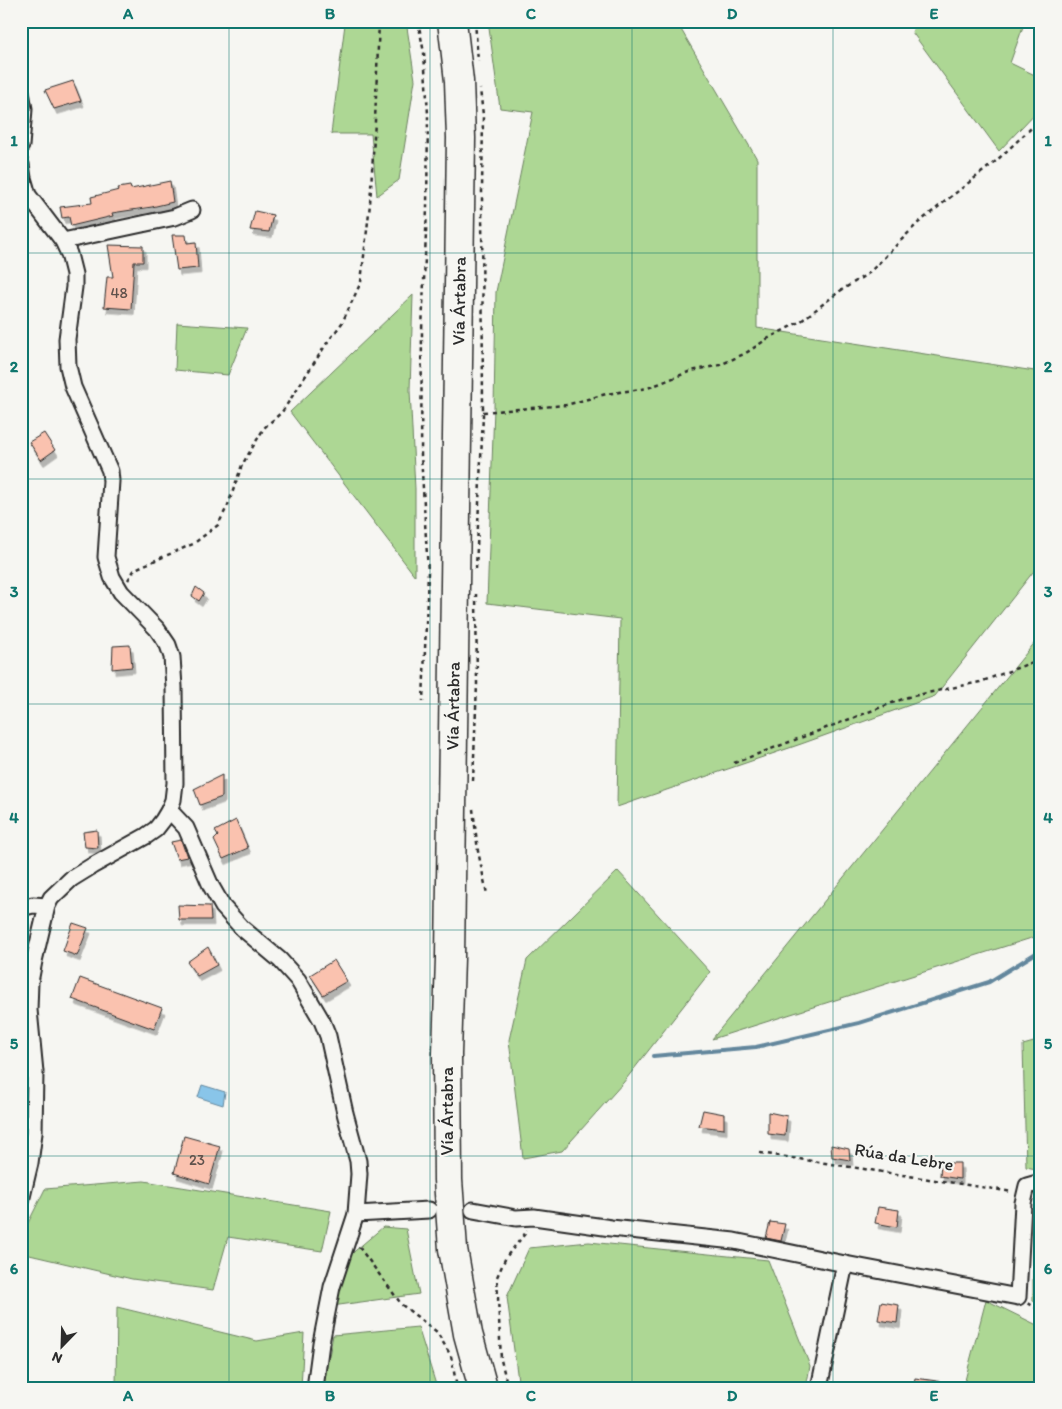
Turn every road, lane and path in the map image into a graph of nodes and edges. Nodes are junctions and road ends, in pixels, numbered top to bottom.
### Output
1 (379, 21) edge
2 (418, 21) edge
3 (452, 21) edge
4 (475, 21) edge
5 (478, 68) dead end
6 (480, 87) dead end
7 (21, 92) edge
8 (1041, 119) edge
9 (21, 146) edge
10 (21, 164) edge
11 (25, 197) edge
12 (192, 210) dead end
13 (63, 241) junction
14 (483, 412) junction
15 (476, 569) dead end
16 (476, 588) dead end
17 (121, 592) junction
18 (1041, 659) edge
19 (424, 701) dead end
20 (734, 763) dead end
21 (474, 783) dead end
22 (473, 802) dead end
23 (169, 810) junction
24 (488, 894) dead end
25 (47, 906) junction
26 (21, 908) edge
27 (760, 1153) dead end
28 (1034, 1184) edge
29 (21, 1201) edge
30 (429, 1210) dead end
31 (473, 1210) dead end
32 (356, 1214) junction
33 (534, 1217) junction
34 (348, 1235) junction
35 (845, 1264) junction
36 (315, 1388) edge
37 (457, 1388) edge
38 (483, 1388) edge
39 (508, 1388) edge
40 (819, 1388) edge

1 - 17 path
2 - 19 path
3 - 38 highway, Vía Ártabra
4 - 5 path
6 - 14 path
7 - 9 street
8 - 14 path
10 - 11 street
11 - 13 street
12 - 13 street
13 - 17 street
14 - 15 path
16 - 21 path
17 - 23 street
18 - 20 path
22 - 24 path
23 - 25 street
23 - 32 street
25 - 26 street
25 - 29 street
27 - 28 path, Rúa da Lebre
28 - 35 street
30 - 32 street
31 - 33 street
32 - 34 street
33 - 35 street
33 - 39 path
34 - 36 street
34 - 37 path
35 - 40 street

